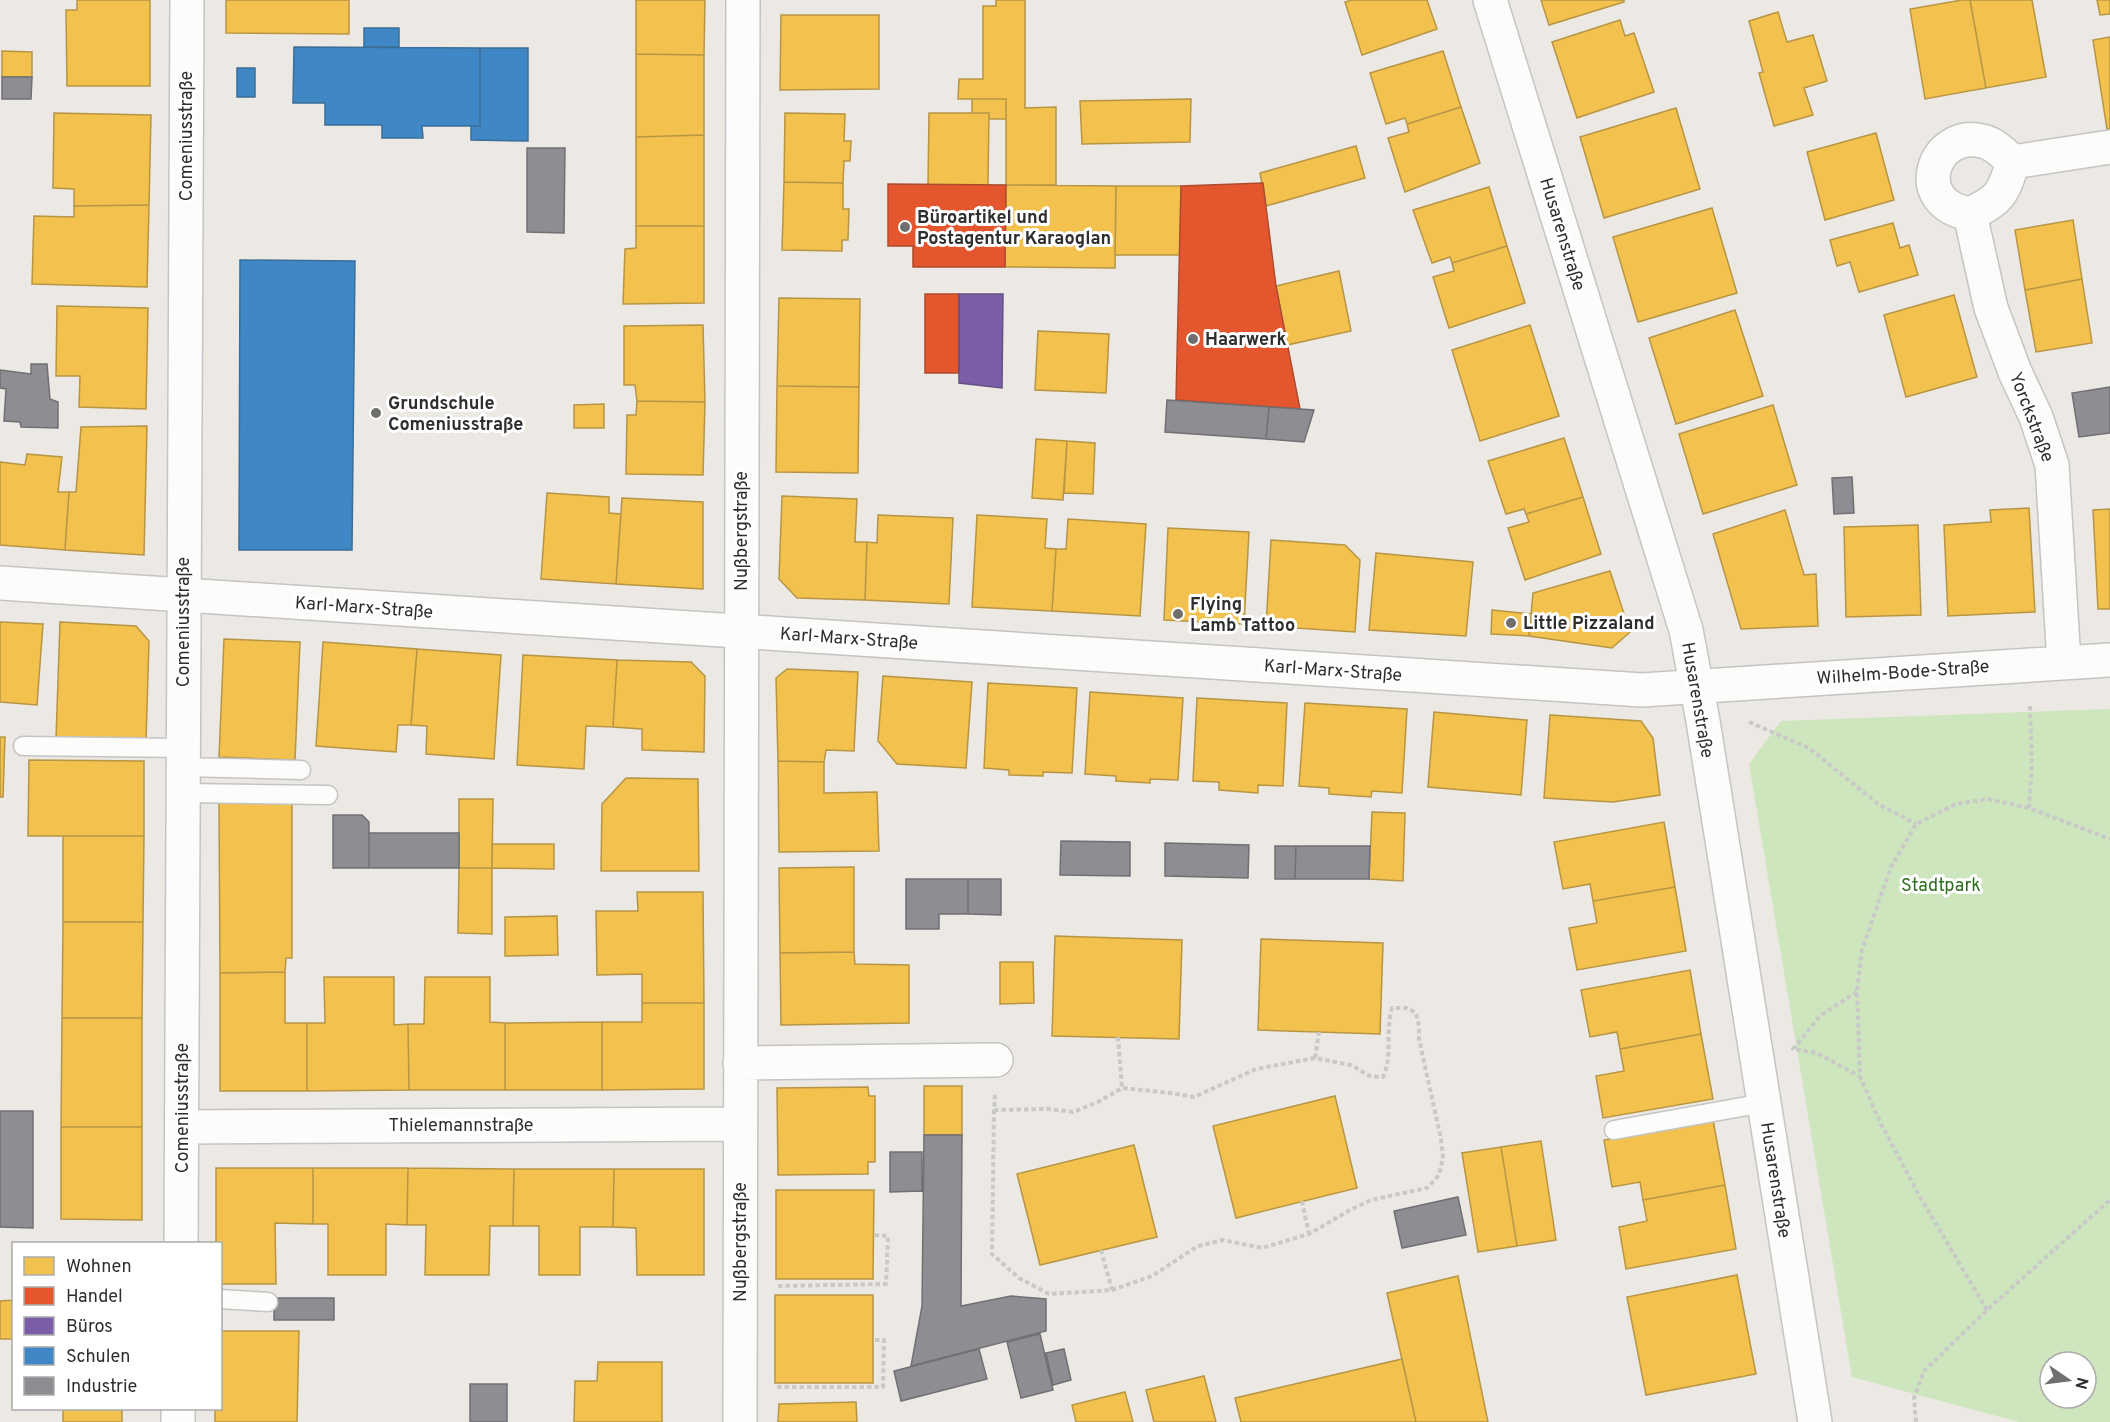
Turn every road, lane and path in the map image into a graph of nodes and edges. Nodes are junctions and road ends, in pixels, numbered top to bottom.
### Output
1 (186, 0) edge
2 (743, 0) edge
3 (1490, 0) edge
4 (2110, 147) edge
5 (2013, 162) junction
6 (1970, 214) junction
7 (0, 583) edge
8 (183, 596) junction
9 (741, 631) junction
10 (2110, 660) edge
11 (2064, 662) junction
12 (1697, 686) junction
13 (2030, 706) dead end
14 (1745, 720) dead end
15 (23, 746) dead end
16 (183, 770) junction
17 (301, 770) dead end
18 (328, 795) dead end
19 (2029, 808) junction
20 (1916, 824) junction
21 (2110, 839) edge
22 (1857, 992) junction
23 (1319, 1032) dead end
24 (1118, 1037) dead end
25 (1316, 1058) junction
26 (996, 1060) joint
27 (740, 1063) junction
28 (1860, 1077) junction
29 (1122, 1088) junction
30 (1764, 1103) junction
31 (994, 1110) junction
32 (740, 1124) junction
33 (183, 1127) junction
34 (1614, 1130) dead end
35 (2110, 1200) edge
36 (1302, 1202) dead end
37 (1310, 1234) junction
38 (873, 1235) dead end
39 (181, 1242) edge
40 (1101, 1250) dead end
41 (768, 1286) dead end
42 (1112, 1290) junction
43 (222, 1299) edge
44 (268, 1302) dead end
45 (1987, 1310) junction
46 (873, 1340) dead end
47 (767, 1387) dead end
48 (740, 1422) edge
49 (1815, 1422) edge
50 (1916, 1422) edge

1 - 8 street, Comeniusstraße
2 - 9 street, Nußbergstraße
3 - 12 street, Husarenstraße
4 - 5 street
5 - 6 street
5 - 6 street
6 - 11 street, Yorckstraße
7 - 8 street, Karl-Marx-Straße
8 - 9 street, Karl-Marx-Straße
8 - 16 street, Comeniusstraße
9 - 12 street, Karl-Marx-Straße
9 - 27 street, Nußbergstraße
10 - 11 street, Wilhelm-Bode-Straße
11 - 12 street, Wilhelm-Bode-Straße
12 - 30 street, Husarenstraße
13 - 19 path
14 - 20 path
15 - 16 lane
16 - 17 lane
16 - 18 lane
16 - 33 street, Comeniusstraße
19 - 20 path
19 - 21 path
20 - 22 path
22 - 28 path
22 - 28 path
23 - 25 path
24 - 29 path
25 - 29 path
25 - 37 path
26 - 27 street
26 - 31 path
27 - 32 street, Nußbergstraße
28 - 45 path
29 - 31 path
30 - 34 lane
30 - 49 street, Husarenstraße
31 - 42 path
32 - 33 street, Thielemannstraße
32 - 48 street, Nußbergstraße
33 - 39 street, Comeniusstraße
35 - 45 path
36 - 37 path
37 - 42 path
38 - 41 path
40 - 42 path
43 - 44 lane
45 - 50 path
46 - 47 path

